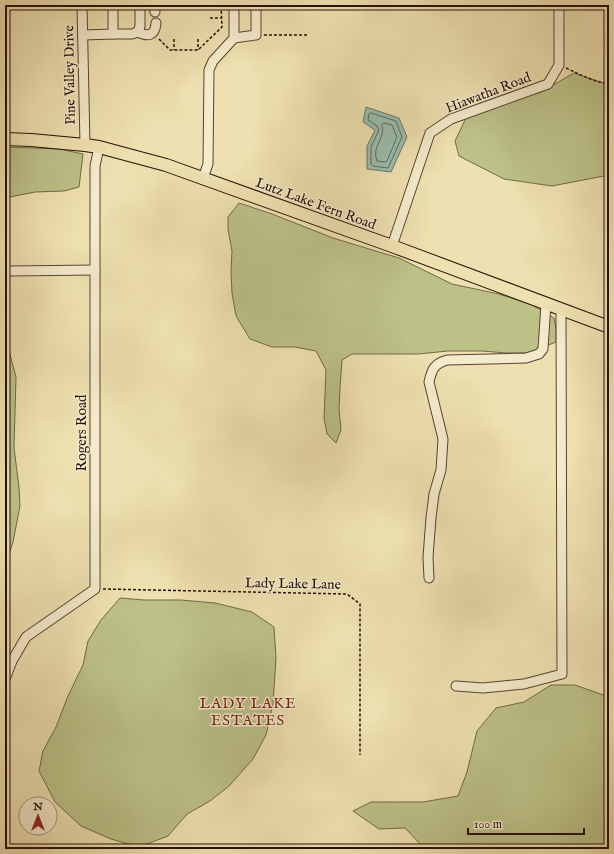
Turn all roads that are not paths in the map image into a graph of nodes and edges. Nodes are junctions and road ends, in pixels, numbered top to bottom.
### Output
1 (82, 5) edge
2 (113, 5) edge
3 (140, 5) edge
4 (234, 5) edge
5 (256, 5) edge
6 (559, 5) edge
7 (156, 23) dead end
8 (138, 32) junction
9 (113, 34) junction
10 (83, 35) junction
11 (234, 38) junction
12 (5, 139) edge
13 (85, 145) junction
14 (99, 147) junction
15 (203, 178) junction
16 (392, 246) junction
17 (95, 270) junction
18 (9, 271) dead end
19 (546, 304) junction
20 (561, 310) junction
21 (609, 327) edge
22 (429, 578) dead end
23 (5, 679) edge
24 (456, 686) dead end

1 - 10 street, Pine Valley Drive
2 - 9 street
3 - 8 street
4 - 11 street
5 - 11 street
6 - 16 street, Hiawatha Road
7 - 8 street
8 - 9 street
9 - 10 street
10 - 13 street, Pine Valley Drive
11 - 15 street
12 - 13 main road, Lutz Lake Fern Road
13 - 14 main road, Lutz Lake Fern Road
14 - 15 main road, Lutz Lake Fern Road
14 - 17 street, Rogers Road
15 - 16 main road, Lutz Lake Fern Road
16 - 19 main road, Lutz Lake Fern Road
17 - 18 street
17 - 23 street, Rogers Road
19 - 20 main road, Lutz Lake Fern Road
19 - 22 street
20 - 21 main road, Lutz Lake Fern Road
20 - 24 street

